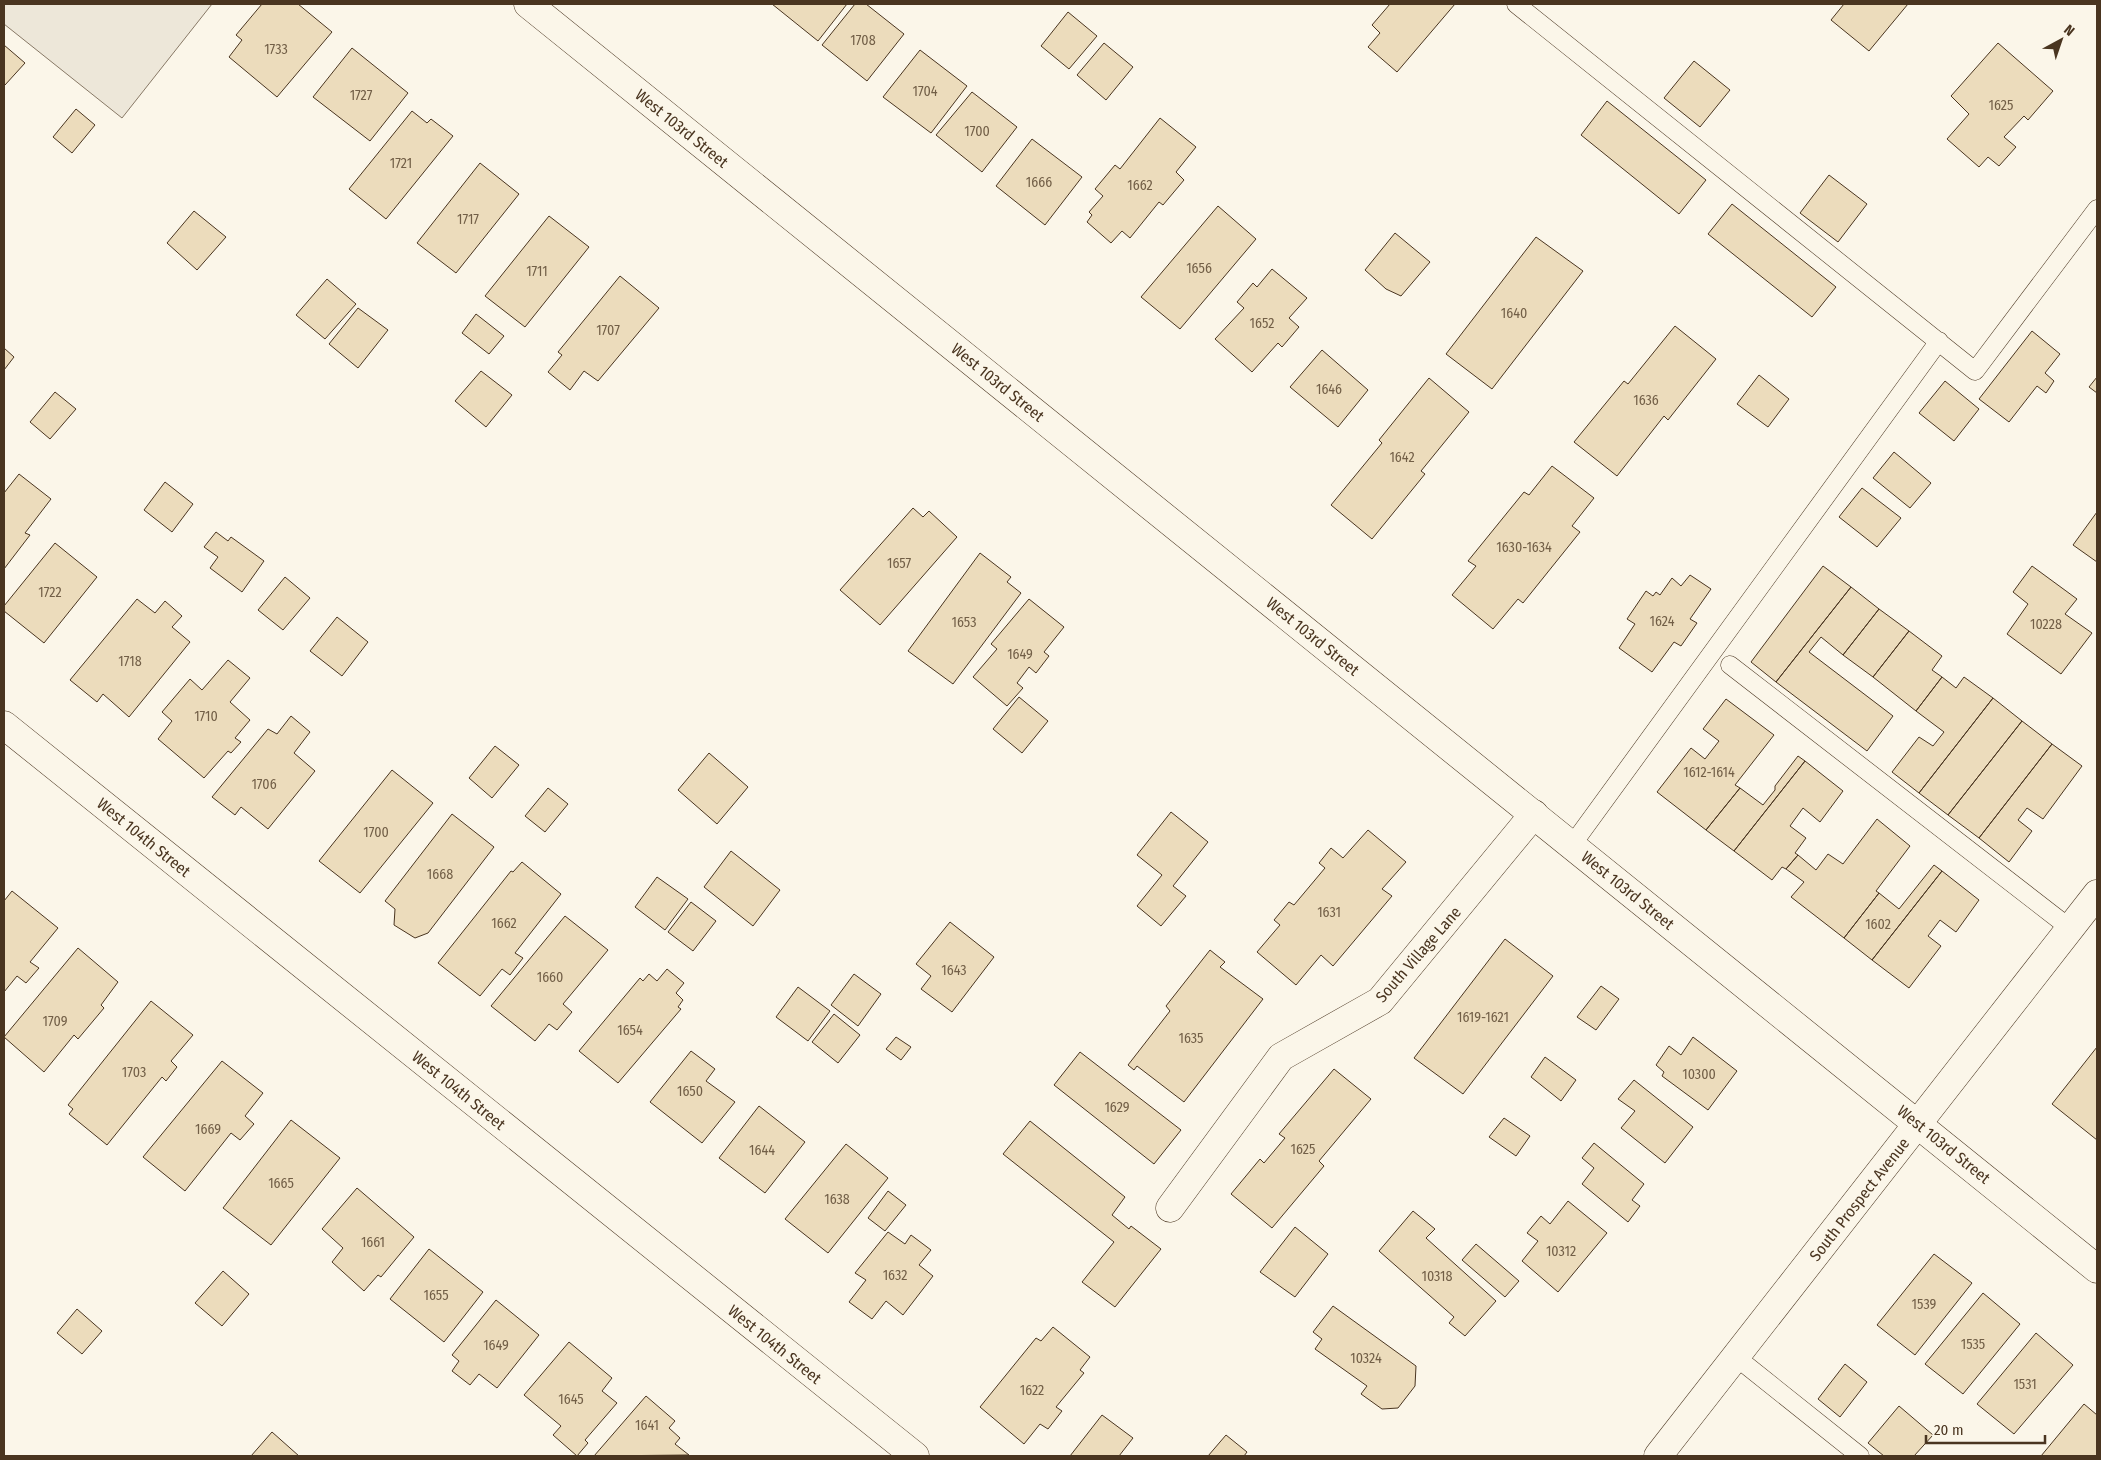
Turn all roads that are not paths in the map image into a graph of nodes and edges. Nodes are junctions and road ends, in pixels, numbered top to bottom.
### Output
1 (528, 4) edge
2 (1516, 4) edge
3 (2097, 210) edge
4 (1939, 341) junction
5 (1730, 665) dead end
6 (4, 725) edge
7 (1534, 814) junction
8 (1572, 845) junction
9 (2097, 894) edge
10 (2071, 929) junction
11 (1919, 1124) junction
12 (1170, 1208) dead end
13 (2097, 1269) edge
14 (1736, 1357) junction
15 (915, 1456) edge
16 (1658, 1456) edge
17 (1860, 1456) edge

1 - 7 street, West 103rd Street
2 - 4 lane
3 - 4 lane
4 - 8 lane
5 - 10 lane
6 - 15 street, West 104th Street
7 - 8 street, West 103rd Street
7 - 12 street, South Village Lane
8 - 11 street, West 103rd Street
9 - 10 street, South Prospect Avenue
10 - 11 street, South Prospect Avenue
11 - 13 street, West 103rd Street
11 - 14 street, South Prospect Avenue
14 - 16 street, South Prospect Avenue
14 - 17 lane

